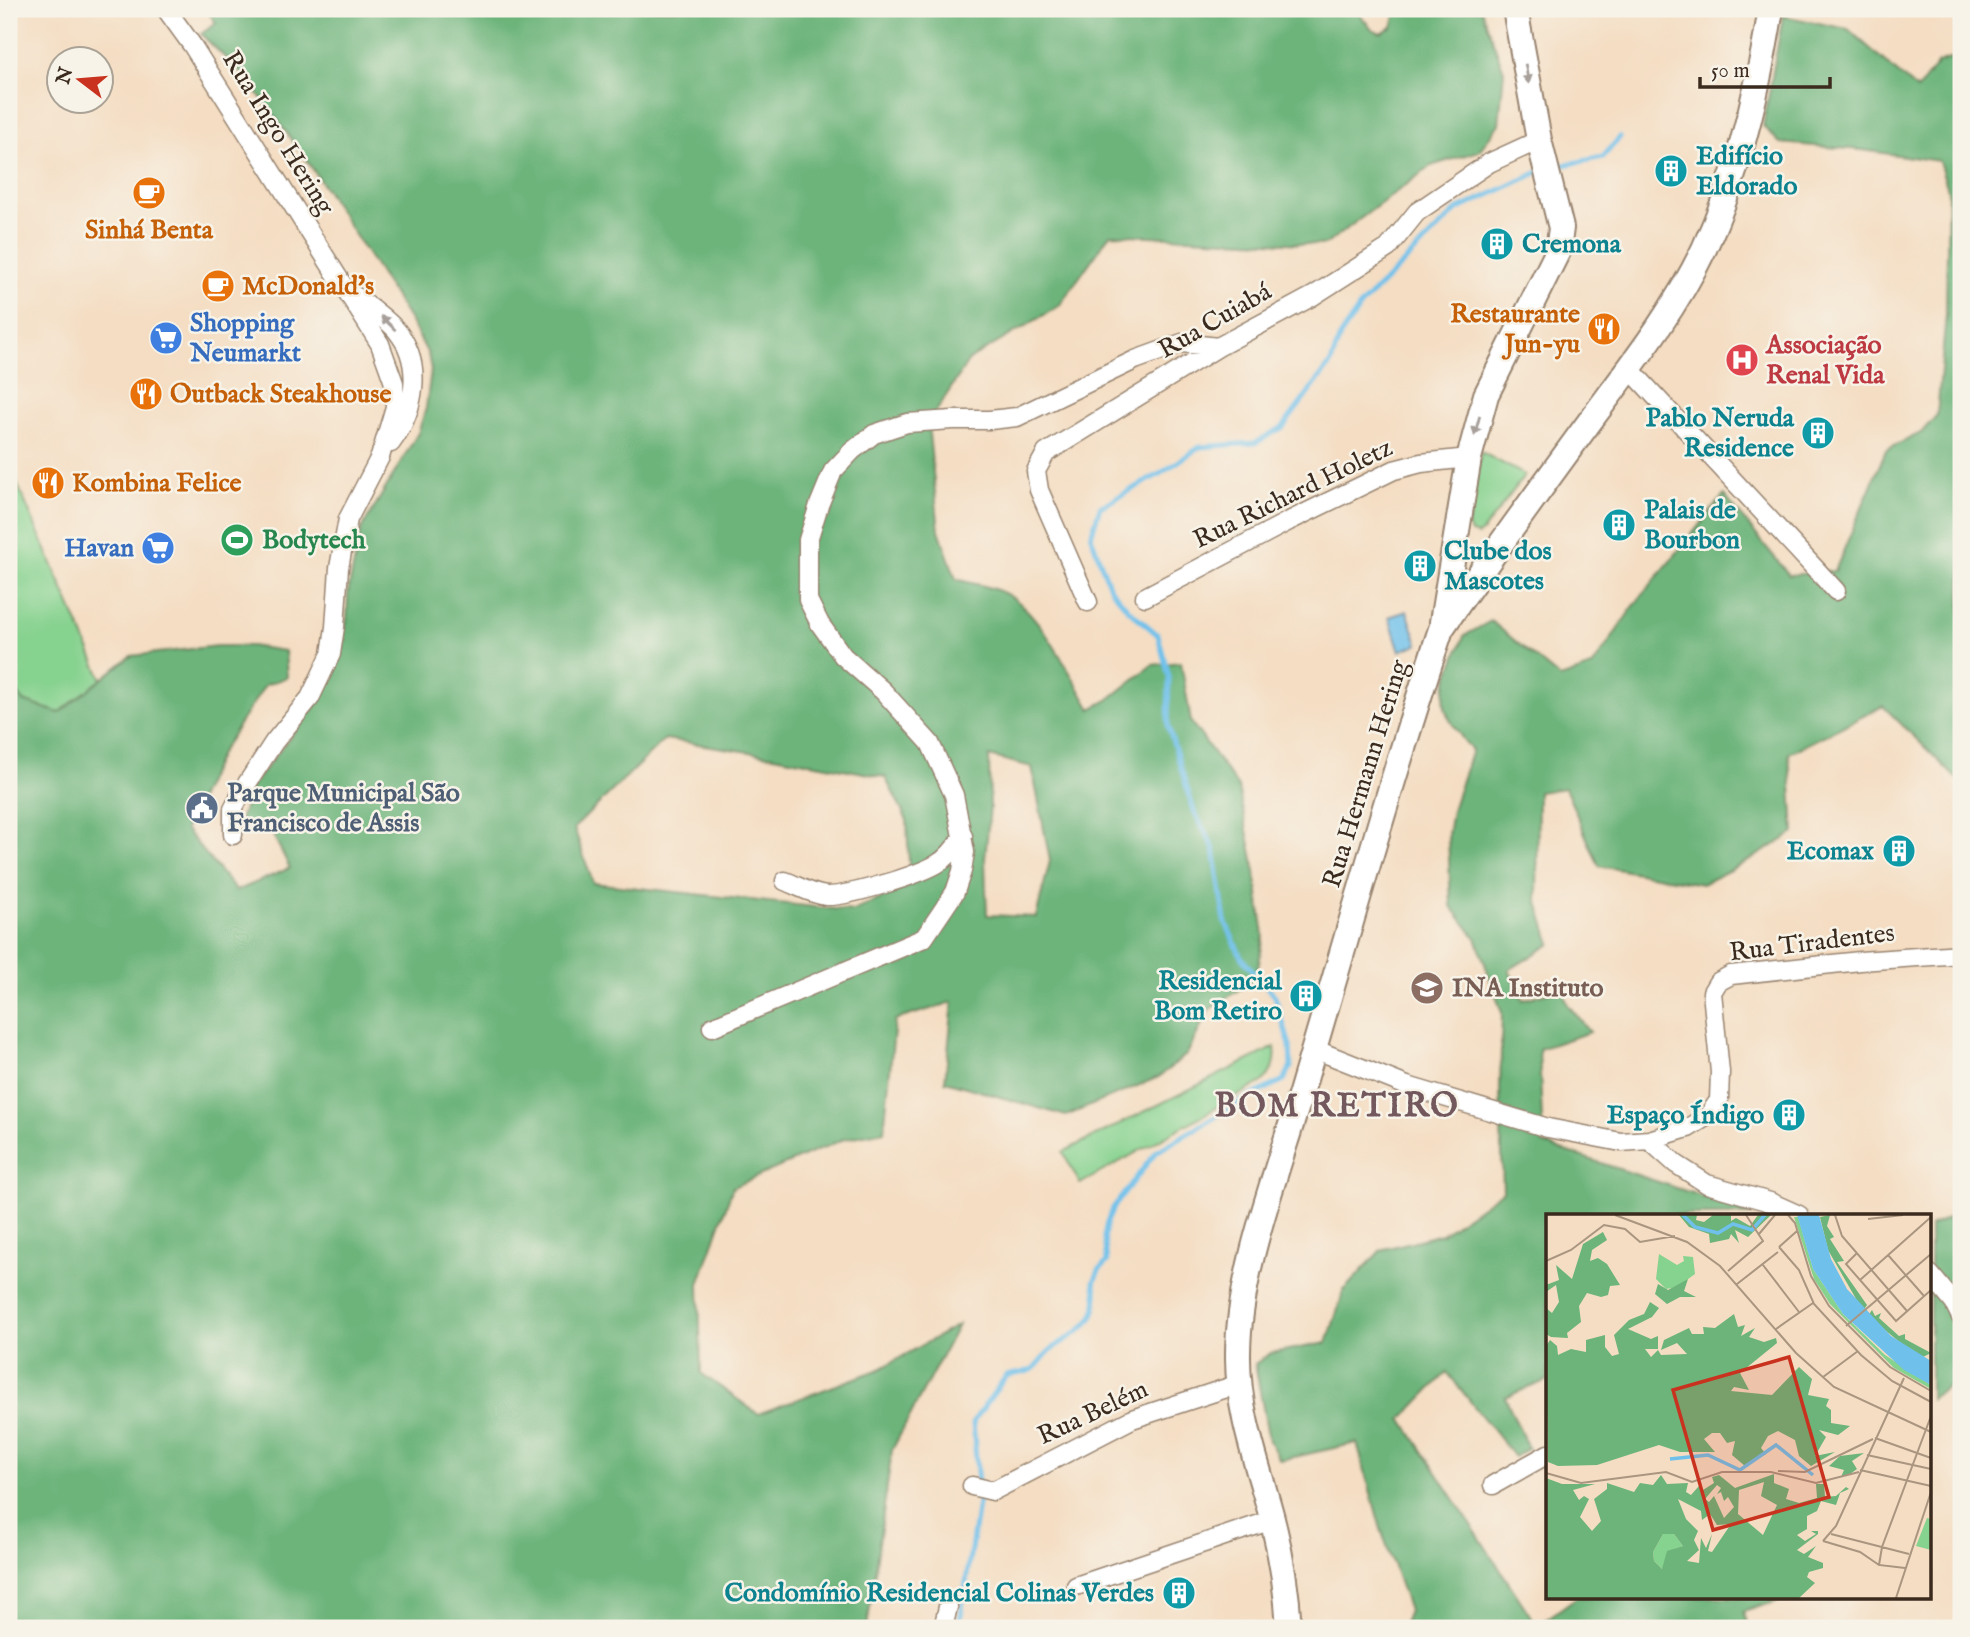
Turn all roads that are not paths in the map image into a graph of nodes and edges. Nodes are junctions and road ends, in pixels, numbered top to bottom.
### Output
1 (166, 9) edge
2 (1515, 9) edge
3 (1771, 9) edge
4 (1543, 158) junction
5 (1218, 347) junction
6 (1629, 368) junction
7 (1469, 458) junction
8 (1456, 534) junction
9 (1492, 555) junction
10 (1836, 591) dead end
11 (1145, 597) dead end
12 (1088, 602) dead end
13 (1441, 629) junction
14 (233, 835) dead end
15 (963, 836) junction
16 (785, 881) dead end
17 (1961, 954) edge
18 (712, 1027) dead end
19 (1314, 1049) junction
20 (1649, 1140) junction
21 (1797, 1214) edge
22 (1932, 1276) edge
23 (1961, 1317) edge
24 (1239, 1384) junction
25 (1546, 1455) edge
26 (1493, 1485) dead end
27 (972, 1486) dead end
28 (1272, 1520) junction
29 (1076, 1586) dead end
30 (948, 1607) dead end
31 (943, 1628) edge
32 (1289, 1628) edge

1 - 14 street, Rua Ingo Hering
2 -> 4 street
3 - 6 street, Rua Hermann Hering
4 - 5 street, Rua Cuiabá
4 -> 7 street
5 - 12 street, Rua Cuiabá
5 - 15 street
6 - 9 street, Rua Hermann Hering
6 - 10 street
7 - 8 street
7 - 11 street, Rua Richard Holetz
8 - 9 street
8 - 13 street
9 - 13 street, Rua Hermann Hering
13 - 19 street, Rua Hermann Hering
15 - 16 street
15 - 18 street
17 - 20 street, Rua Tiradentes
19 - 20 street, Rua Tiradentes
19 - 24 street, Rua Hermann Hering
20 - 21 street
22 - 23 street
24 - 27 street, Rua Belém
24 - 28 street, Rua Hermann Hering
25 - 26 street
28 - 29 street
28 - 32 street, Rua Hermann Hering
30 - 31 street

